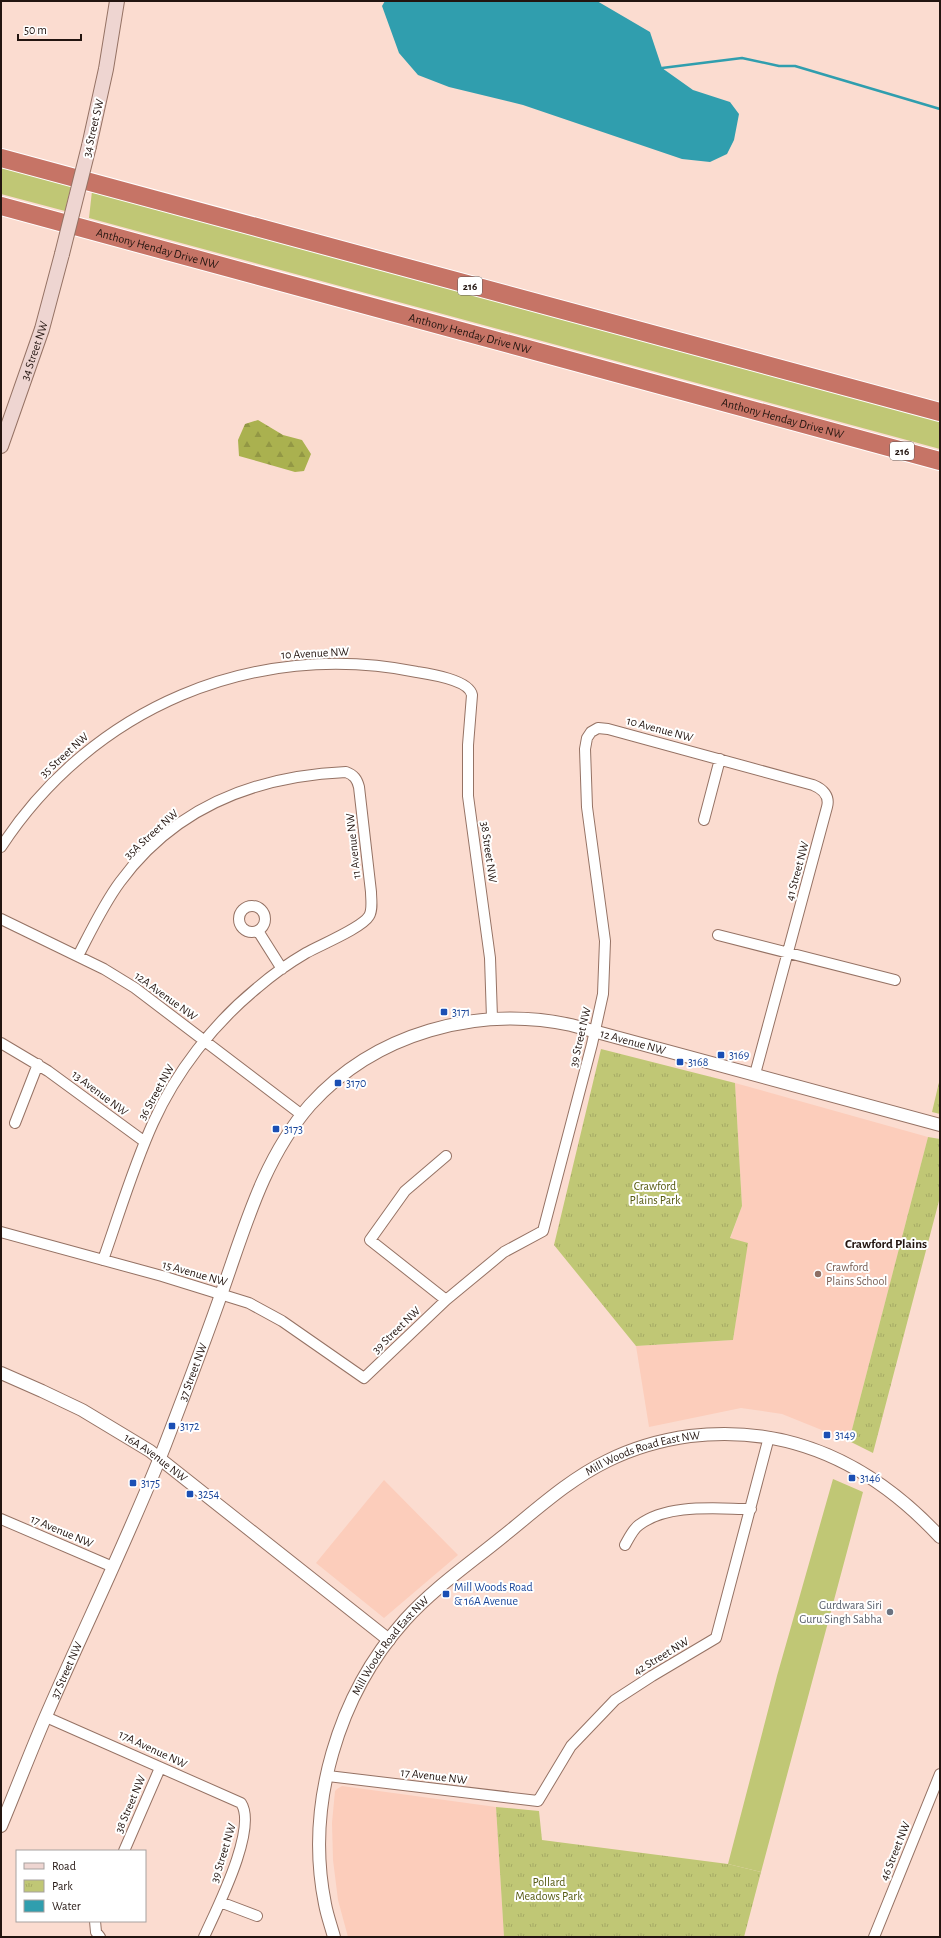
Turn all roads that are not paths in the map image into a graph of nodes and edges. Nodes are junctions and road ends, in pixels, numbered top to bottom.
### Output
1 (117, 1) edge
2 (1, 158) edge
3 (1, 206) edge
4 (62, 254) joint
5 (940, 412) edge
6 (863, 440) junction
7 (1, 446) edge
8 (940, 461) edge
9 (940, 465) edge
10 (471, 689) joint
11 (163, 703) joint
12 (594, 729) joint
13 (720, 759) junction
14 (353, 775) joint
15 (827, 795) joint
16 (704, 820) dead end
17 (1, 847) edge
18 (369, 916) joint
19 (1, 919) edge
20 (258, 931) dead end
21 (718, 935) dead end
22 (788, 953) junction
23 (78, 956) junction
24 (282, 969) junction
25 (895, 980) dead end
26 (492, 1018) junction
27 (595, 1031) junction
28 (205, 1040) junction
29 (1, 1043) edge
30 (372, 1055) joint
31 (38, 1064) junction
32 (755, 1074) junction
33 (302, 1115) junction
34 (15, 1122) dead end
35 (940, 1125) edge
36 (145, 1142) junction
37 (446, 1156) dead end
38 (1, 1232) edge
39 (103, 1260) junction
40 (221, 1294) junction
41 (446, 1300) junction
42 (1, 1374) edge
43 (364, 1378) joint
44 (769, 1437) junction
45 (160, 1458) junction
46 (751, 1509) junction
47 (1, 1519) edge
48 (940, 1537) edge
49 (624, 1545) dead end
50 (113, 1567) junction
51 (389, 1640) junction
52 (46, 1717) junction
53 (160, 1768) junction
54 (940, 1774) edge
55 (328, 1776) junction
56 (538, 1801) joint
57 (245, 1811) joint
58 (1, 1826) edge
59 (124, 1850) edge
60 (220, 1902) junction
61 (257, 1916) dead end
62 (95, 1922) edge
63 (98, 1935) edge
64 (204, 1937) edge
65 (334, 1937) edge
66 (874, 1937) edge

1 - 4 main road, 34 Street SW, bridge
2 - 5 highway, 216
3 - 6 highway, Anthony Henday Drive NW / 216
4 - 7 main road, 34 Street NW
6 - 8 highway, Anthony Henday Drive NW / 216
6 - 9 highway
10 - 11 street, 10 Avenue NW
10 - 26 street, 38 Street NW
11 - 17 street, 35 Street NW
12 - 13 street, 10 Avenue NW
12 - 27 street, 39 Street NW
13 - 15 street, 10 Avenue NW
13 - 16 street
14 - 18 street, 11 Avenue NW
14 - 23 street, 35A Street NW
15 - 22 street, 41 Street NW
18 - 24 street, 36 Street NW
19 - 23 street, 12A Avenue NW
20 - 24 street
21 - 22 street
22 - 25 street
22 - 32 street, 41 Street NW
23 - 28 street, 12A Avenue NW
24 - 28 street, 36 Street NW
26 - 27 street, 12 Avenue NW
26 - 30 street, 12 Avenue NW
27 - 32 street, 12 Avenue NW
27 - 41 street, 39 Street NW
28 - 33 street, 12A Avenue NW
28 - 36 street, 36 Street NW
29 - 31 street, 13 Avenue NW
30 - 33 street, 37 Street NW
31 - 34 street
31 - 36 street, 13 Avenue NW
32 - 35 street, 12 Avenue NW
33 - 40 street, 37 Street NW
36 - 39 street, 36 Street NW
37 - 41 street
38 - 39 street, 15 Avenue NW
39 - 40 street, 15 Avenue NW
40 - 43 street, 15 Avenue NW
40 - 45 street, 37 Street NW
41 - 43 street, 39 Street NW
42 - 45 street, 16A Avenue NW
44 - 46 street, 42 Street NW
44 - 48 street, Mill Woods Road East NW
44 - 51 street, Mill Woods Road East NW
45 - 50 street, 37 Street NW
45 - 51 street, 16A Avenue NW
46 - 49 street
46 - 56 street, 42 Street NW
47 - 50 street, 17 Avenue NW
50 - 52 street, 37 Street NW
51 - 55 street, Mill Woods Road East NW
52 - 53 street, 17A Avenue NW
52 - 58 street, 37 Street NW
53 - 57 street, 17A Avenue NW
53 - 59 street, 38 Street NW
54 - 66 street, 46 Street NW
55 - 56 street, 17 Avenue NW
55 - 65 street, Mill Woods Road East NW
57 - 60 street, 39 Street NW
60 - 61 street, 39 Street NW
60 - 64 street, 39 Street NW
62 - 63 street

